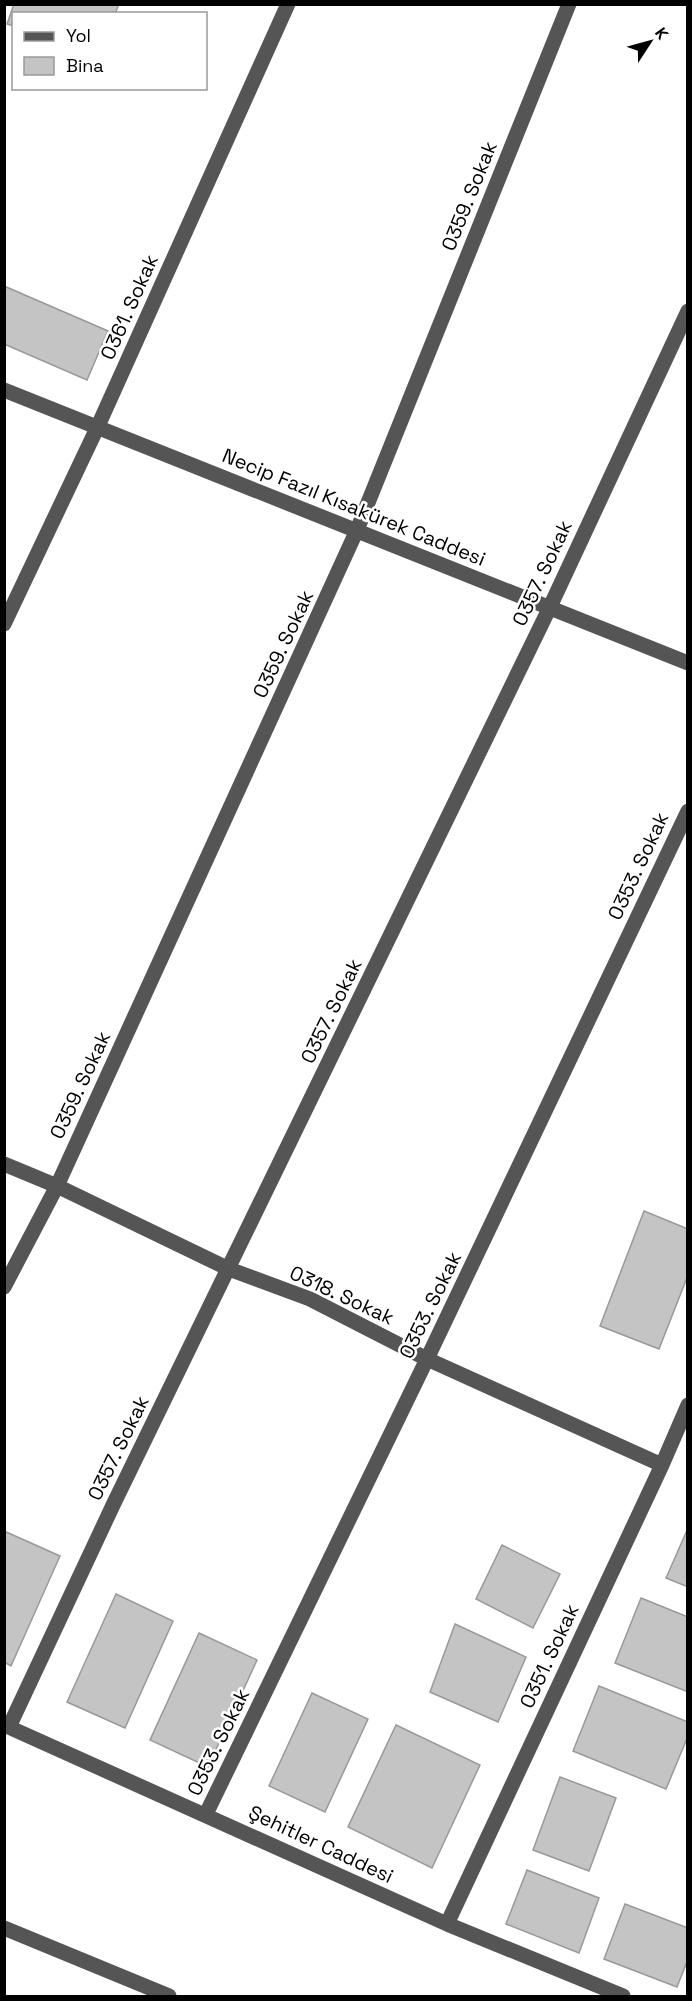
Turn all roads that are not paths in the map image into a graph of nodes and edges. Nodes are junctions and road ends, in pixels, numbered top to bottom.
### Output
1 (288, 4) edge
2 (569, 4) edge
3 (687, 311) edge
4 (4, 390) edge
5 (98, 426) junction
6 (357, 530) junction
7 (549, 609) junction
8 (4, 624) edge
9 (687, 663) edge
10 (687, 811) edge
11 (4, 1164) edge
12 (57, 1186) junction
13 (229, 1269) junction
14 (4, 1287) edge
15 (427, 1359) junction
16 (687, 1405) edge
17 (662, 1465) junction
18 (7, 1726) edge
19 (206, 1814) junction
20 (447, 1924) junction
21 (4, 1928) edge
22 (169, 1996) edge
23 (623, 1996) edge

1 - 5 street, 0361. Sokak
2 - 6 street, 0359. Sokak
3 - 7 street, 0357. Sokak
4 - 5 street, Necip Fazıl Kısakürek Caddesi
5 - 6 street, Necip Fazıl Kısakürek Caddesi
5 - 8 street, 0361. Sokak
6 - 7 street, Necip Fazıl Kısakürek Caddesi
6 - 12 street, 0359. Sokak
7 - 9 street, Necip Fazıl Kısakürek Caddesi
7 - 13 street, 0357. Sokak
10 - 15 street, 0353. Sokak
11 - 12 street, 0318. Sokak
12 - 13 street, 0318. Sokak
12 - 14 street, 0359. Sokak
13 - 15 street, 0318. Sokak
13 - 18 street, 0357. Sokak
15 - 17 street, 0318. Sokak
15 - 19 street, 0353. Sokak
16 - 17 street, 0351. Sokak
17 - 20 street, 0351. Sokak
18 - 19 street, Şehitler Caddesi
19 - 20 street, Şehitler Caddesi
20 - 23 street, Şehitler Caddesi
21 - 22 street

